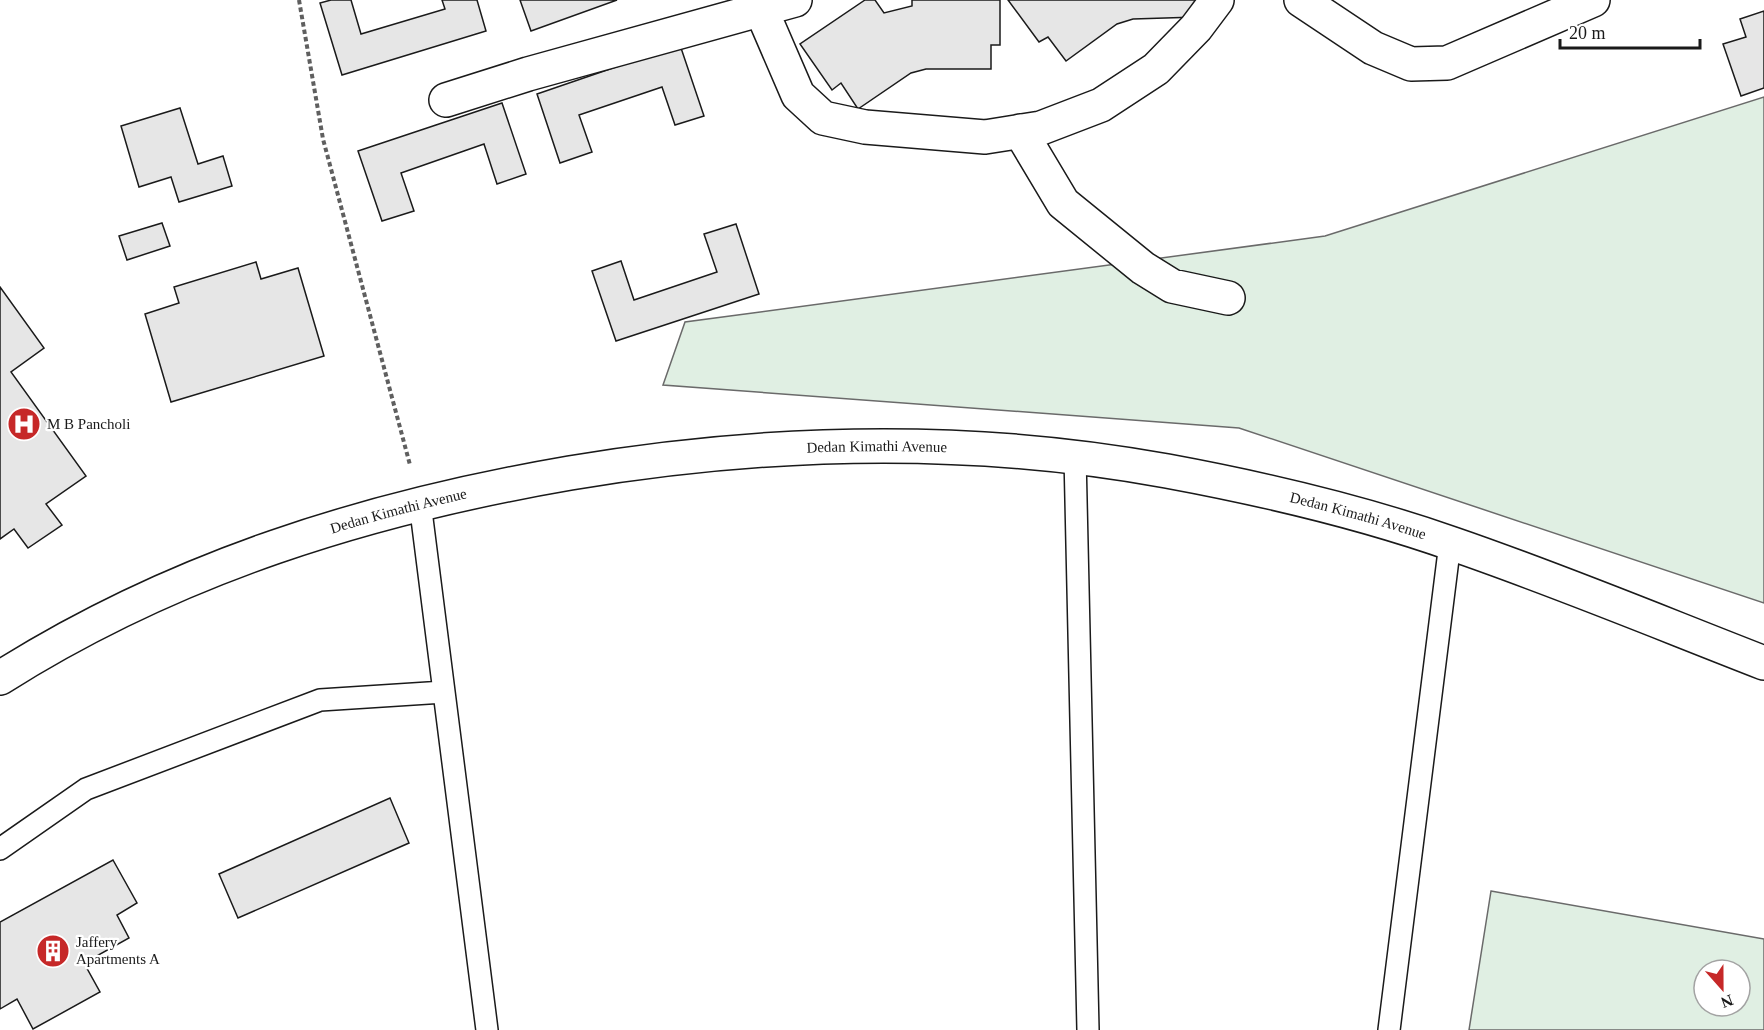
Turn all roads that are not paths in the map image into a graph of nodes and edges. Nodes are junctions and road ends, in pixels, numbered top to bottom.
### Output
1 (795, 0) edge
2 (1217, 0) edge
3 (1301, 0) edge
4 (1593, 0) edge
5 (759, 4) edge
6 (446, 100) dead end
7 (1020, 131) junction
8 (1228, 298) dead end
9 (1075, 456) junction
10 (420, 503) junction
11 (1450, 543) junction
12 (1764, 663) edge
13 (0, 678) edge
14 (444, 692) junction
15 (0, 849) edge
16 (487, 1030) edge
17 (1088, 1030) edge
18 (1389, 1030) edge

1 - 5 street
2 - 7 street
3 - 4 street
5 - 6 street
5 - 7 street
7 - 8 street
9 - 10 street, Dedan Kimathi Avenue
9 - 11 street, Dedan Kimathi Avenue
9 - 17 lane
10 - 13 street, Dedan Kimathi Avenue
10 - 14 lane
11 - 12 street, Dedan Kimathi Avenue
11 - 18 lane
14 - 15 lane
14 - 16 lane

